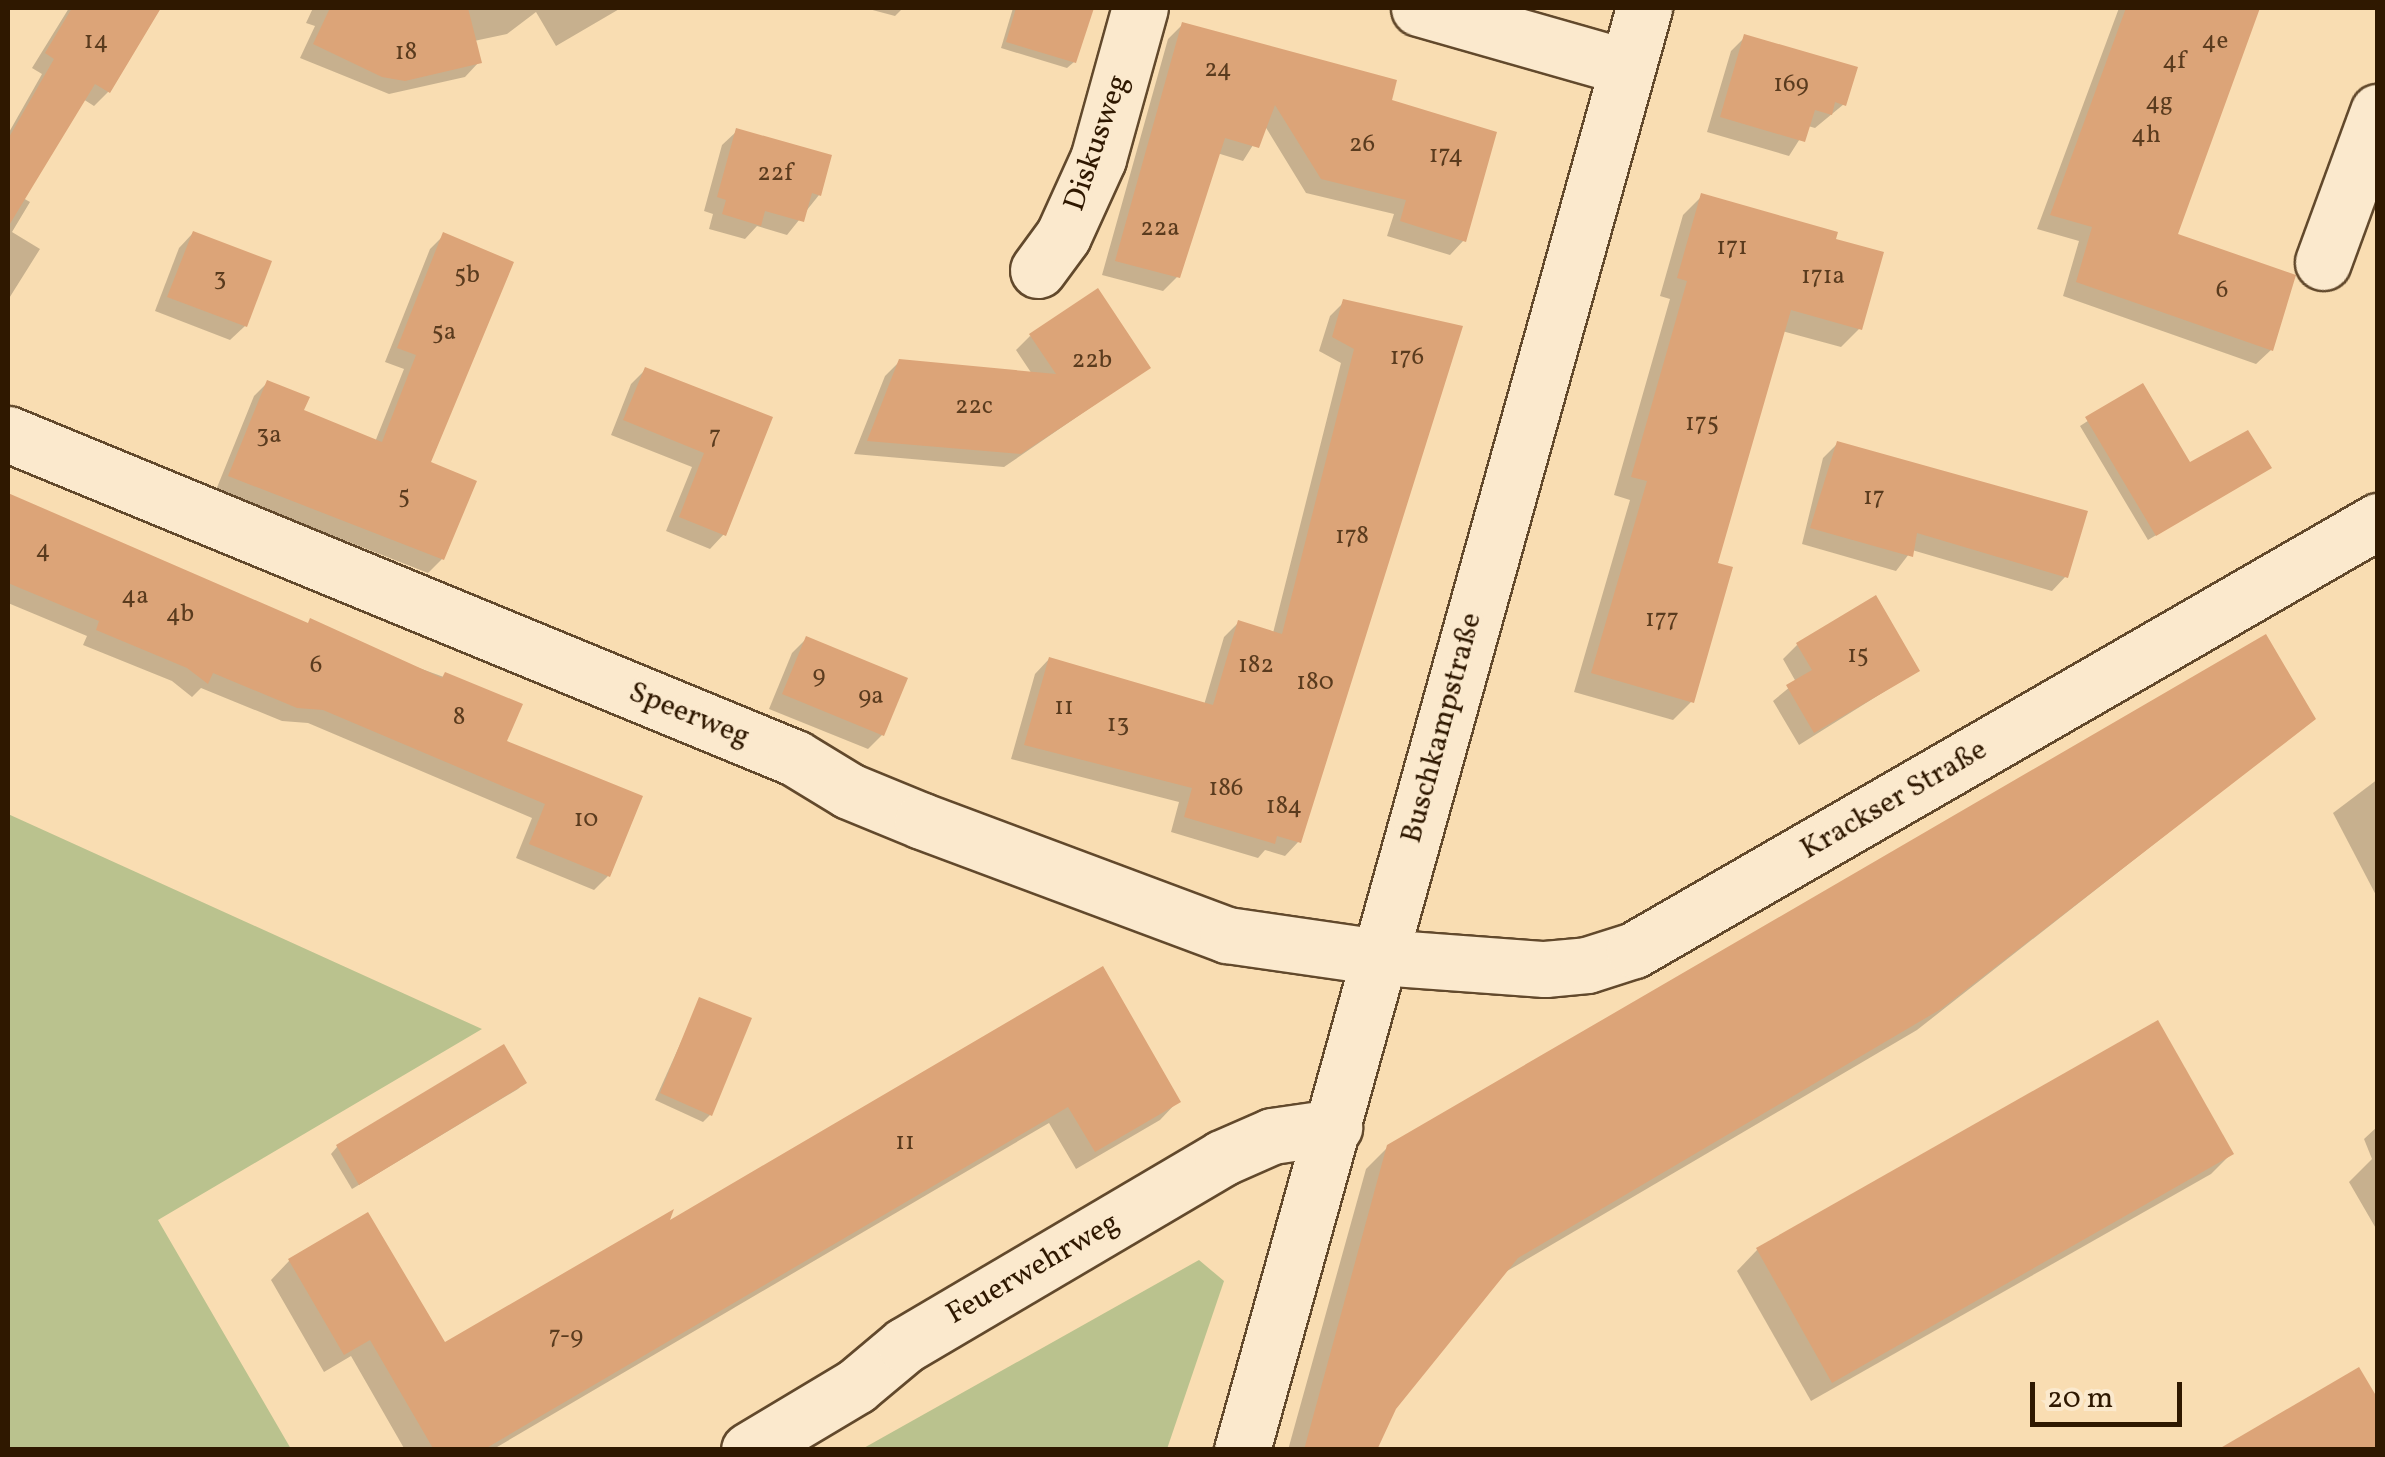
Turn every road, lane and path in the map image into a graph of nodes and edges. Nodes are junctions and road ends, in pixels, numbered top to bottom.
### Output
1 (1140, 8) edge
2 (1419, 8) edge
3 (1644, 8) edge
4 (1626, 67) junction
5 (2378, 112) edge
6 (2323, 262) dead end
7 (1038, 270) dead end
8 (8, 434) edge
9 (2378, 521) edge
10 (1380, 957) junction
11 (1334, 1127) junction
12 (749, 1450) edge
13 (1242, 1450) edge

1 - 7 street, Diskusweg
2 - 4 street
3 - 4 street, Buschkampstraße
4 - 10 street, Buschkampstraße
5 - 6 street
8 - 10 street, Speerweg
9 - 10 street, Krackser Straße
10 - 11 street, Buschkampstraße
11 - 12 street, Feuerwehrweg
11 - 13 street, Buschkampstraße

